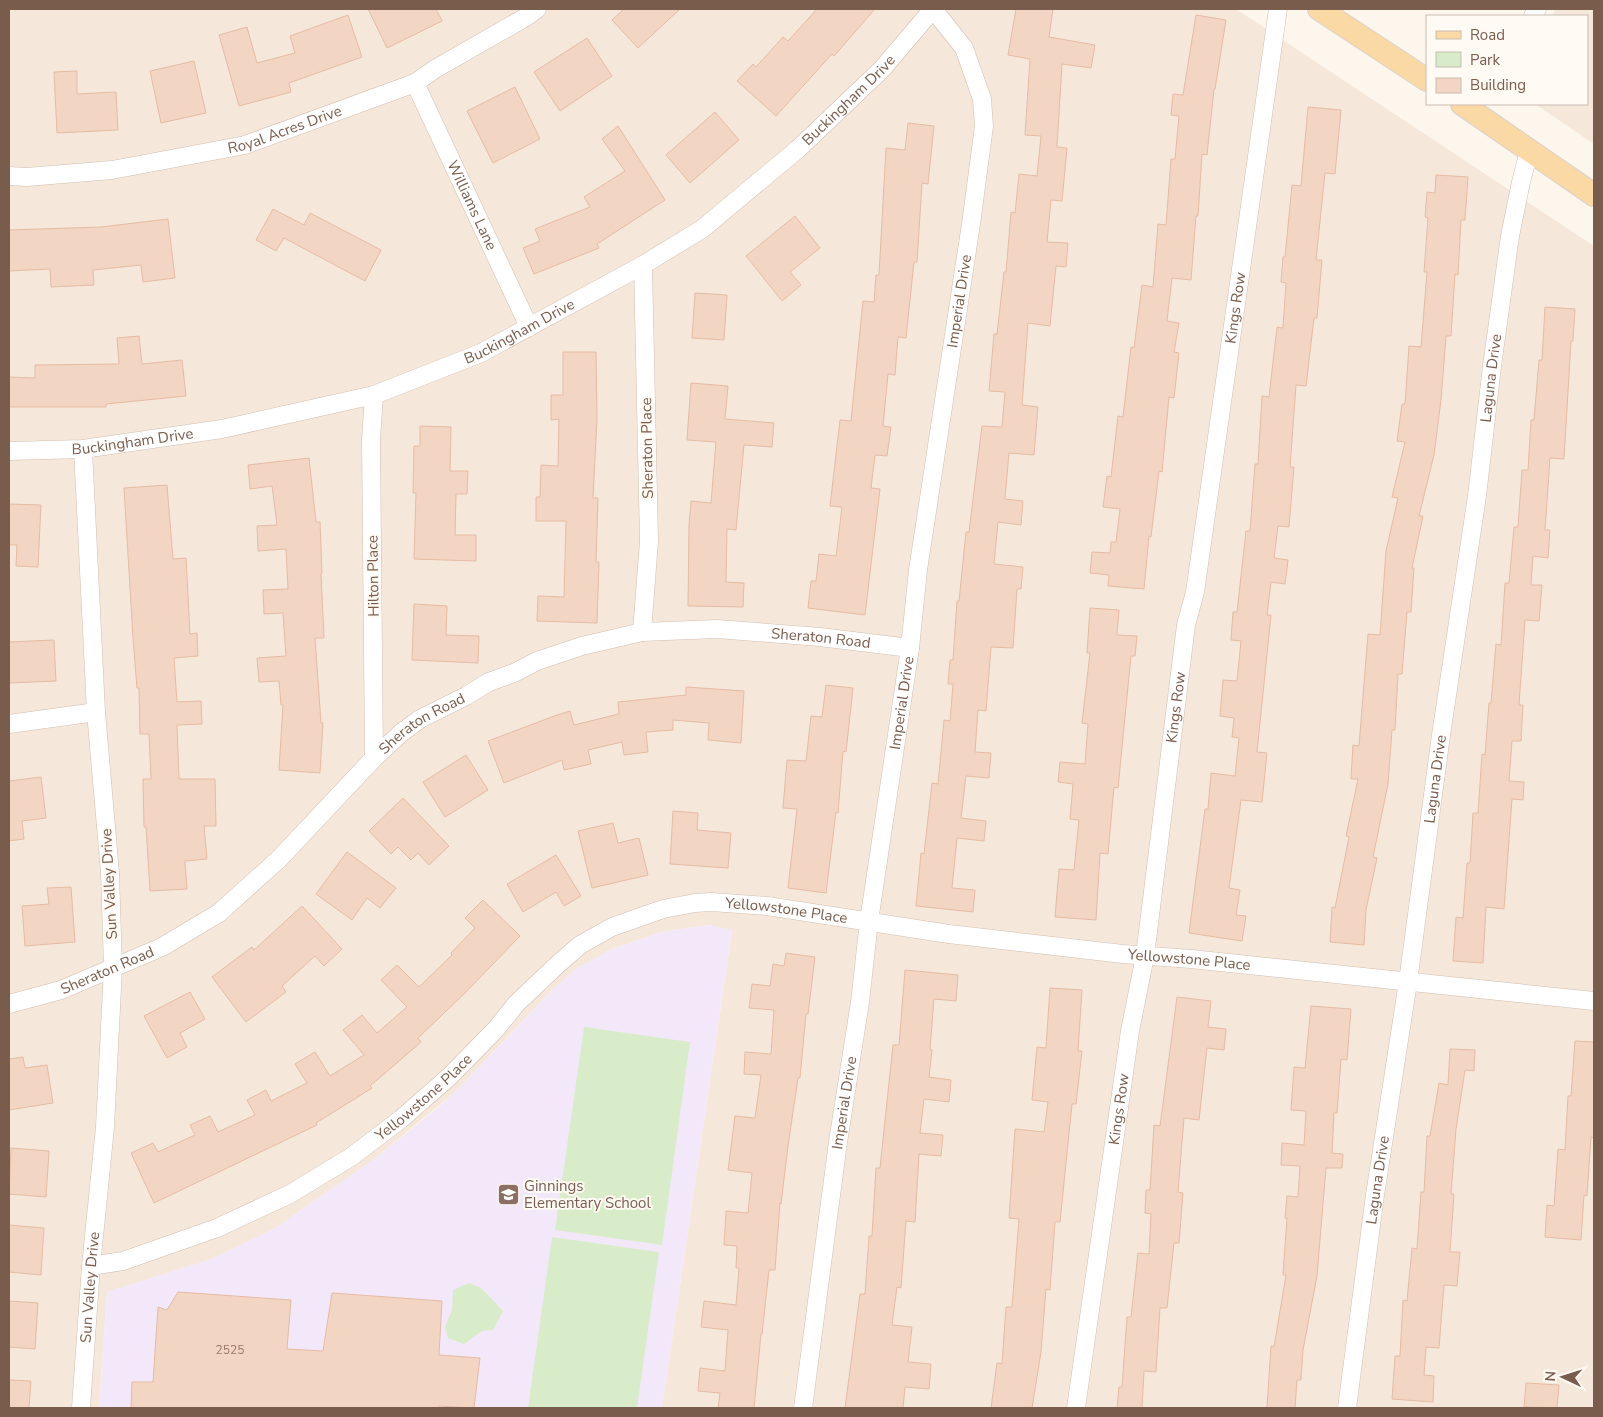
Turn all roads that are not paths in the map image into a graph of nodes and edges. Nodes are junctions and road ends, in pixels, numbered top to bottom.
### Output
1 (537, 9) edge
2 (933, 9) edge
3 (1278, 9) edge
4 (1319, 9) edge
5 (1426, 79) edge
6 (415, 83) junction
7 (1473, 107) edge
8 (1529, 151) junction
9 (9, 176) edge
10 (1594, 195) edge
11 (643, 264) junction
12 (529, 328) junction
13 (374, 395) junction
14 (83, 448) junction
15 (9, 451) edge
16 (642, 632) junction
17 (910, 648) junction
18 (96, 712) junction
19 (9, 724) edge
20 (374, 758) junction
21 (869, 921) junction
22 (1145, 956) junction
23 (112, 968) junction
24 (1408, 982) junction
25 (1594, 1001) edge
26 (9, 1004) edge
27 (91, 1266) junction
28 (82, 1408) edge
29 (803, 1408) edge
30 (1076, 1408) edge
31 (1347, 1408) edge

1 - 6 street, Royal Acres Drive
2 - 11 street, Buckingham Drive
2 - 17 street, Imperial Drive
3 - 22 street, Kings Row
4 - 5 main road
6 - 9 street, Royal Acres Drive
6 - 12 street, Williams Lane
7 - 8 main road
8 - 10 main road
8 - 24 street, Laguna Drive
11 - 12 street, Buckingham Drive
11 - 16 street, Sheraton Place
12 - 13 street, Buckingham Drive
13 - 14 street, Buckingham Drive
13 - 20 street, Hilton Place
14 - 15 street, Buckingham Drive
14 - 18 street, Sun Valley Drive
16 - 17 street, Sheraton Road
16 - 20 street, Sheraton Road
17 - 21 street, Imperial Drive
18 - 19 street
18 - 23 street, Sun Valley Drive
20 - 23 street, Sheraton Road
21 - 22 street, Yellowstone Place
21 - 27 street, Yellowstone Place
21 - 29 street, Imperial Drive
22 - 24 street, Yellowstone Place
22 - 30 street, Kings Row
23 - 26 street, Sheraton Road
23 - 27 street, Sun Valley Drive
24 - 25 street, Yellowstone Place
24 - 31 street, Laguna Drive
27 - 28 street, Sun Valley Drive

